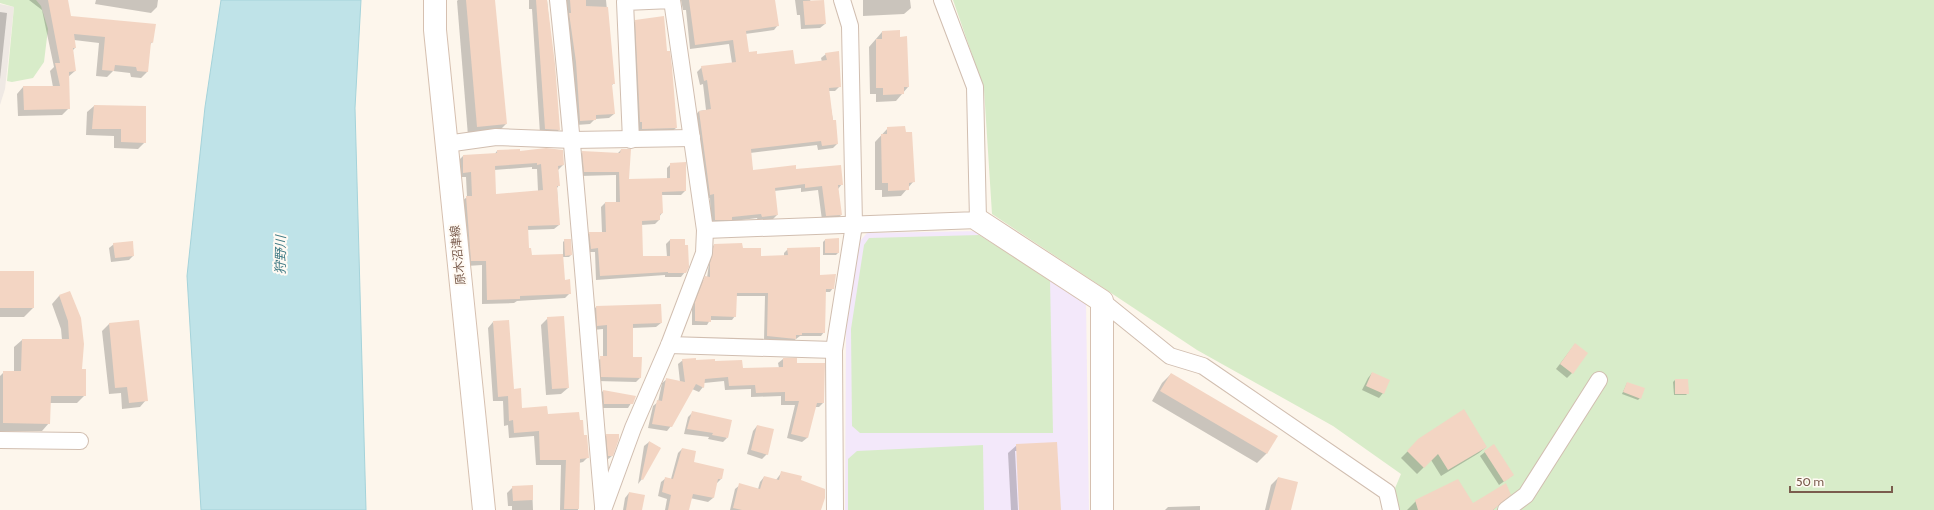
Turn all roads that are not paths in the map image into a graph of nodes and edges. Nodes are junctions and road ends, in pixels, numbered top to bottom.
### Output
1 (435, 0) edge
2 (558, 0) edge
3 (842, 0) edge
4 (942, 0) edge
5 (692, 138) junction
6 (573, 140) junction
7 (631, 140) junction
8 (446, 144) junction
9 (978, 220) junction
10 (854, 225) junction
11 (705, 230) junction
12 (1102, 301) junction
13 (670, 345) junction
14 (834, 350) junction
15 (1599, 380) dead end
16 (0, 440) edge
17 (80, 441) dead end
18 (484, 510) edge
19 (603, 510) edge
20 (834, 510) edge
21 (1102, 510) edge
22 (1391, 510) edge
23 (1506, 510) edge

1 - 8 main road, 原木沼津線
2 - 6 street
3 - 10 street
4 - 9 street
5 - 7 street
5 - 7 street
5 - 11 street
6 - 7 street
6 - 8 street
6 - 19 street
8 - 18 main road, 原木沼津線
9 - 10 street
9 - 12 main road
10 - 11 street
10 - 14 street
11 - 13 street
12 - 21 main road
12 - 22 street
13 - 14 street
13 - 19 street
14 - 20 street
15 - 23 street
16 - 17 street

